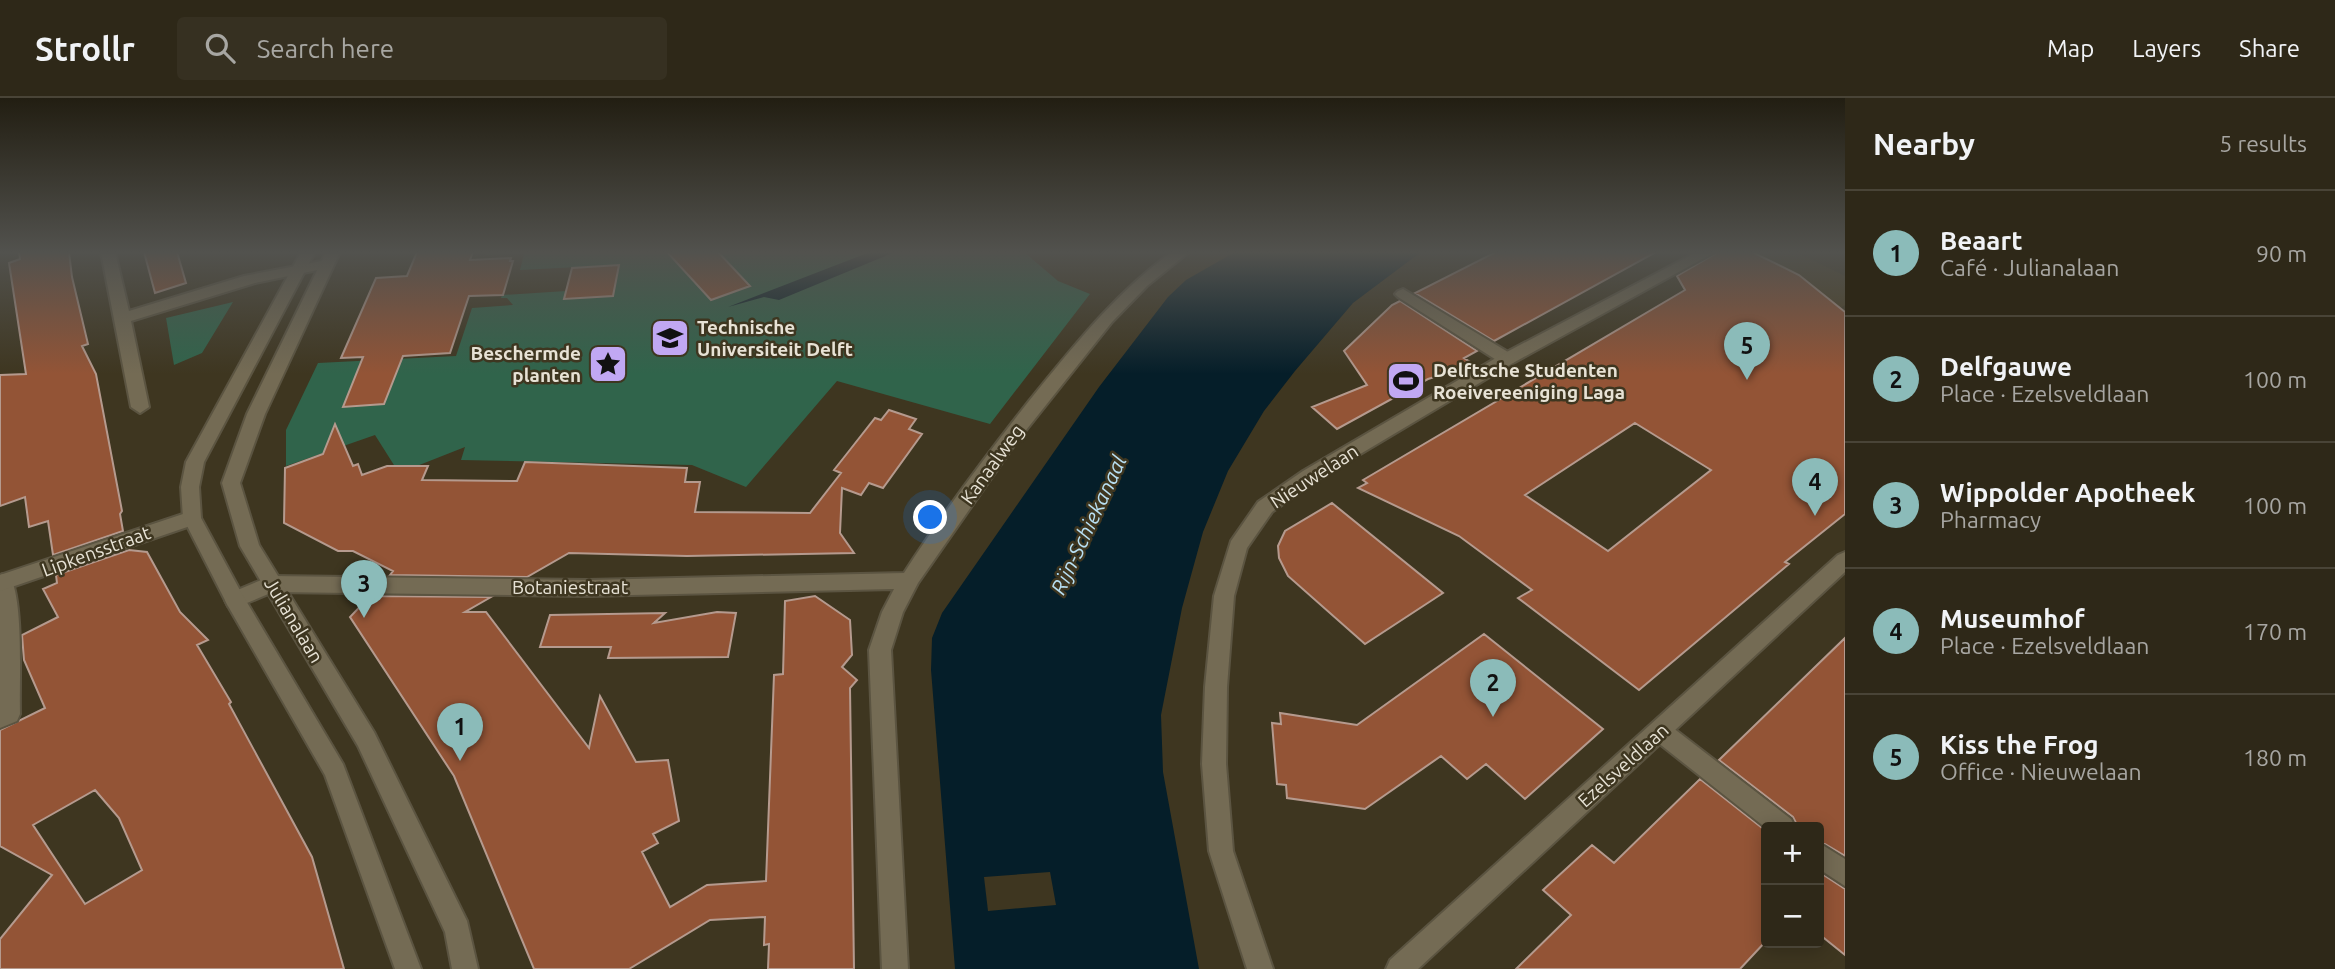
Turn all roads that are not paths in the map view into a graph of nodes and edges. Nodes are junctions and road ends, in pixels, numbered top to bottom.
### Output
1 (117, 293) edge
2 (202, 293) edge
3 (286, 293) edge
4 (314, 293) edge
5 (1132, 293) edge
6 (1632, 293) edge
7 (1403, 294) dead end
8 (123, 318) junction
9 (1507, 359) junction
10 (140, 407) dead end
11 (192, 518) junction
12 (1845, 560) edge
13 (909, 581) junction
14 (1, 582) edge
15 (271, 584) junction
16 (235, 600) junction
17 (0, 718) edge
18 (1660, 731) junction
19 (1777, 822) edge
20 (1824, 858) dead end
21 (1845, 874) edge
22 (408, 969) edge
23 (465, 969) edge
24 (895, 969) edge
25 (1261, 969) edge
26 (1399, 969) edge

1 - 8 street
2 - 8 street, Julianalaan
3 - 11 street, Julianalaan
4 - 15 street, Julianalaan
5 - 13 street, Kanaalweg
6 - 9 street, Nieuwelaan
7 - 9 street
8 - 10 street
9 - 25 street, Nieuwelaan
11 - 14 street, Lipkensstraat
11 - 16 street, Julianalaan
12 - 18 street, Ezelsveldlaan
13 - 15 street, Botaniestraat
13 - 24 street, Kanaalweg
14 - 17 street
15 - 16 street, Botaniestraat
15 - 23 street, Julianalaan
16 - 22 street, Julianalaan
18 - 19 street
18 - 26 street, Ezelsveldlaan
20 - 21 street

